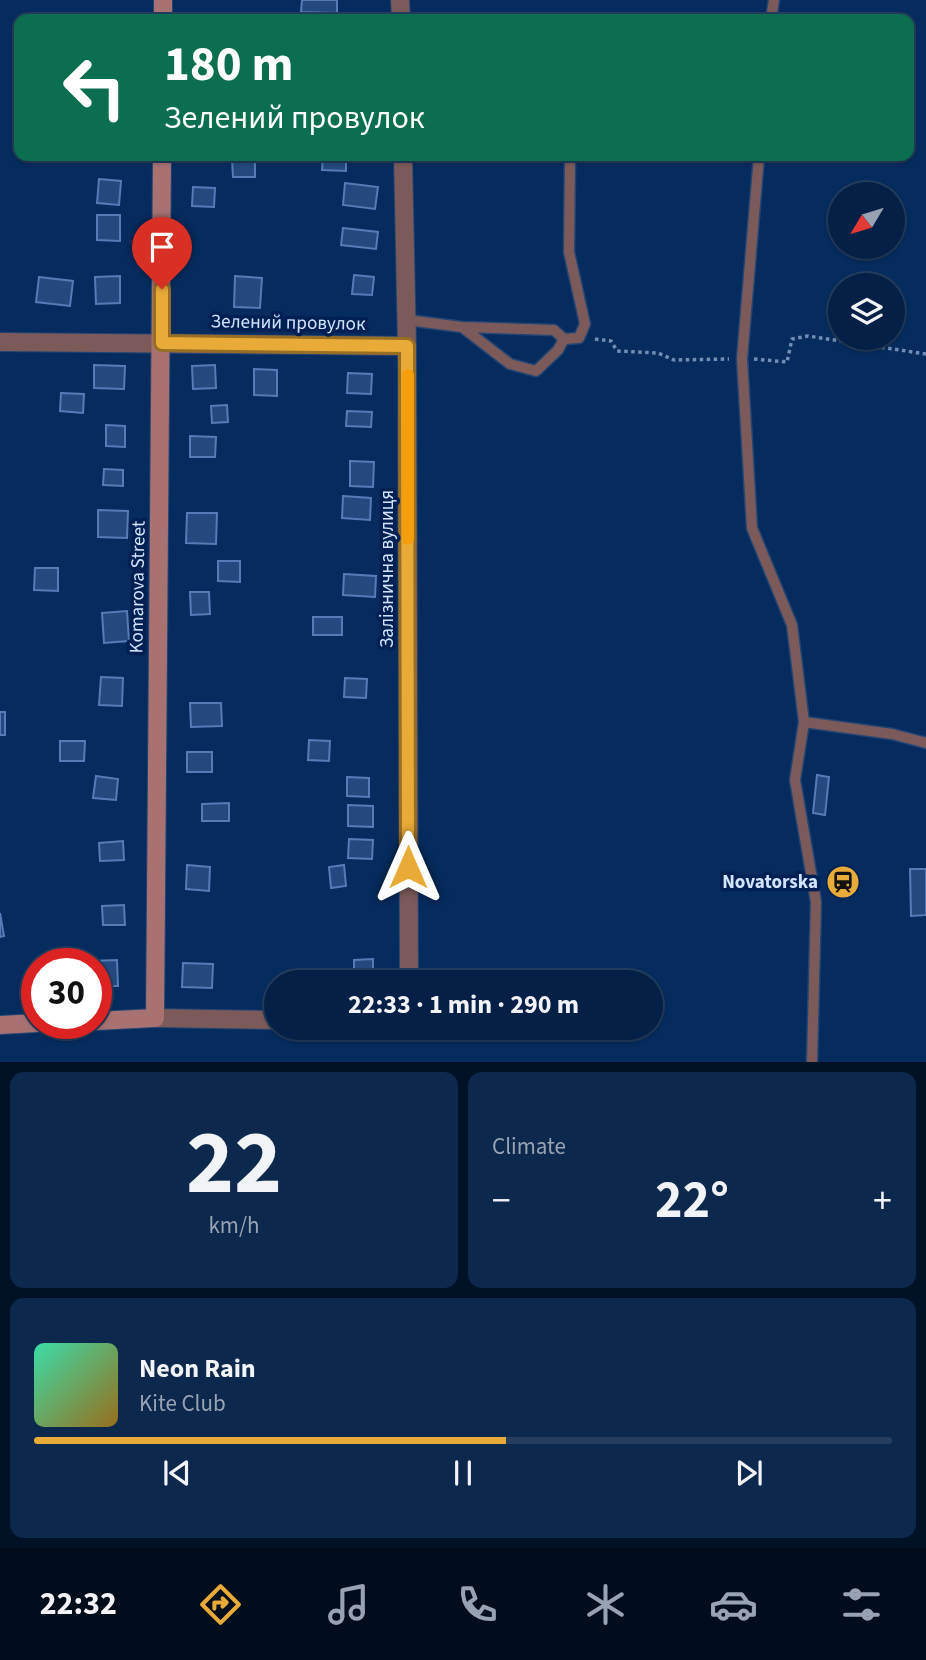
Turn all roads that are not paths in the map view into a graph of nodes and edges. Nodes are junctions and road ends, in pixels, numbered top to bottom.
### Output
1 (162, 161) edge
2 (403, 161) edge
3 (570, 161) edge
4 (759, 161) edge
5 (407, 320) junction
6 (462, 327) junction
7 (564, 338) junction
8 (0, 342) edge
9 (162, 343) junction
10 (407, 346) junction
11 (804, 722) junction
12 (926, 743) edge
13 (409, 970) edge
14 (155, 1018) junction
15 (112, 1020) edge
16 (264, 1020) edge
17 (21, 1024) edge
18 (0, 1025) edge
19 (813, 1062) edge

1 - 9 main road, Komarova Street
2 - 5 street, Залізнична вулиця
3 - 7 lane
4 - 11 lane
5 - 6 lane
5 - 10 street, Залізнична вулиця
6 - 7 lane
6 - 7 lane
8 - 9 street, Зелений провулок
9 - 10 street, Зелений провулок
9 - 14 main road, Komarova Street
10 - 13 street, Залізнична вулиця
11 - 12 lane
11 - 19 lane
14 - 15 main road
14 - 16 street
17 - 18 main road

